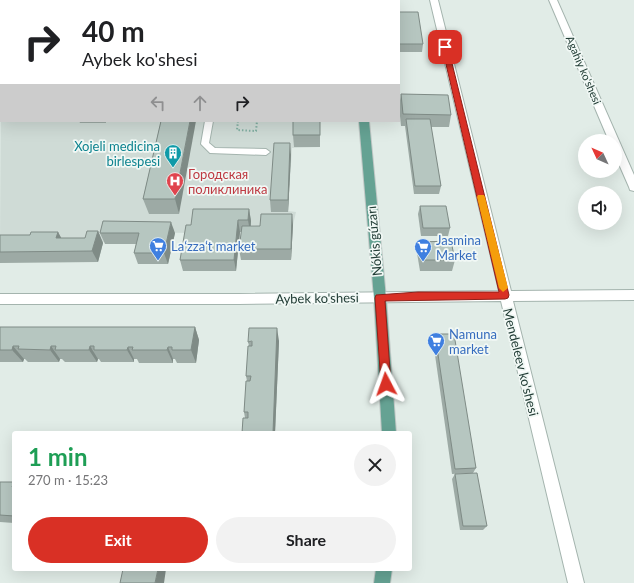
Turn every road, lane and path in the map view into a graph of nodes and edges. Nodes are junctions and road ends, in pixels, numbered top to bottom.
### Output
1 (434, 0) edge
2 (554, 0) edge
3 (209, 122) edge
4 (238, 122) edge
5 (257, 122) edge
6 (364, 122) edge
7 (612, 134) edge
8 (266, 152) dead end
9 (622, 159) edge
10 (634, 187) edge
11 (505, 295) junction
12 (634, 296) edge
13 (380, 298) junction
14 (0, 299) edge
15 (389, 431) edge
16 (384, 571) edge
17 (382, 583) edge
18 (576, 583) edge

1 - 11 street, Mendeleev ko'shesi
2 - 7 street, Agahiy ko'shesi
3 - 8 lane
4 - 5 path
6 - 13 main road, Nókis gúzarı
9 - 10 street, Agahiy ko'shesi
11 - 12 street, Aybek ko'shesi
11 - 13 street, Aybek ko'shesi
11 - 18 street, Mendeleev ko'shesi
13 - 14 street, Aybek ko'shesi
13 - 15 main road, Nókis gúzarı
16 - 17 main road

